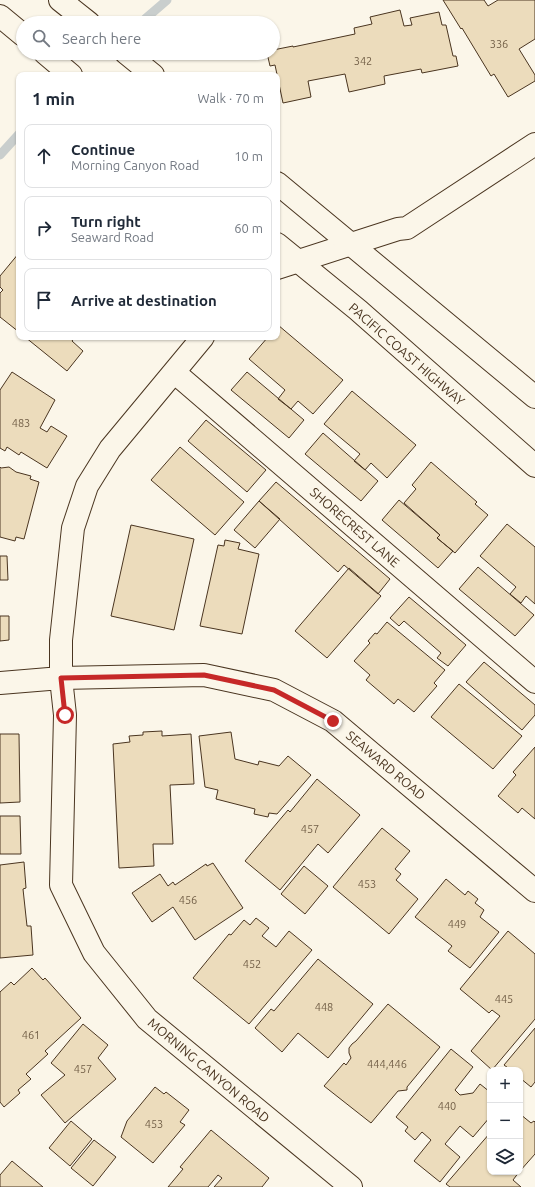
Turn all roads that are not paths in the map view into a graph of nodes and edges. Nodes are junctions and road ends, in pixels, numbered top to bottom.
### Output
1 (60, 0) edge
2 (0, 16) edge
3 (80, 16) edge
4 (16, 29) edge
5 (53, 60) edge
6 (135, 60) edge
7 (67, 72) edge
8 (149, 72) edge
9 (535, 144) edge
10 (280, 186) edge
11 (350, 244) junction
12 (280, 246) edge
13 (297, 260) junction
14 (280, 267) edge
15 (201, 340) edge
16 (174, 372) junction
17 (535, 397) edge
18 (535, 466) edge
19 (61, 678) junction
20 (535, 682) edge
21 (0, 683) edge
22 (535, 891) edge
23 (351, 1187) edge

1 - 3 main road
2 - 4 main road
5 - 7 main road
6 - 8 main road
9 - 11 main road
10 - 11 main road
11 - 13 main road
11 - 17 main road
12 - 13 main road, PACIFIC COAST HIGHWAY
13 - 14 main road
13 - 18 main road, PACIFIC COAST HIGHWAY
15 - 16 main road, MORNING CANYON ROAD
16 - 19 main road, MORNING CANYON ROAD
16 - 20 main road, SHORECREST LANE
19 - 21 main road, SEAWARD ROAD
19 - 22 main road, SEAWARD ROAD
19 - 23 main road, MORNING CANYON ROAD

